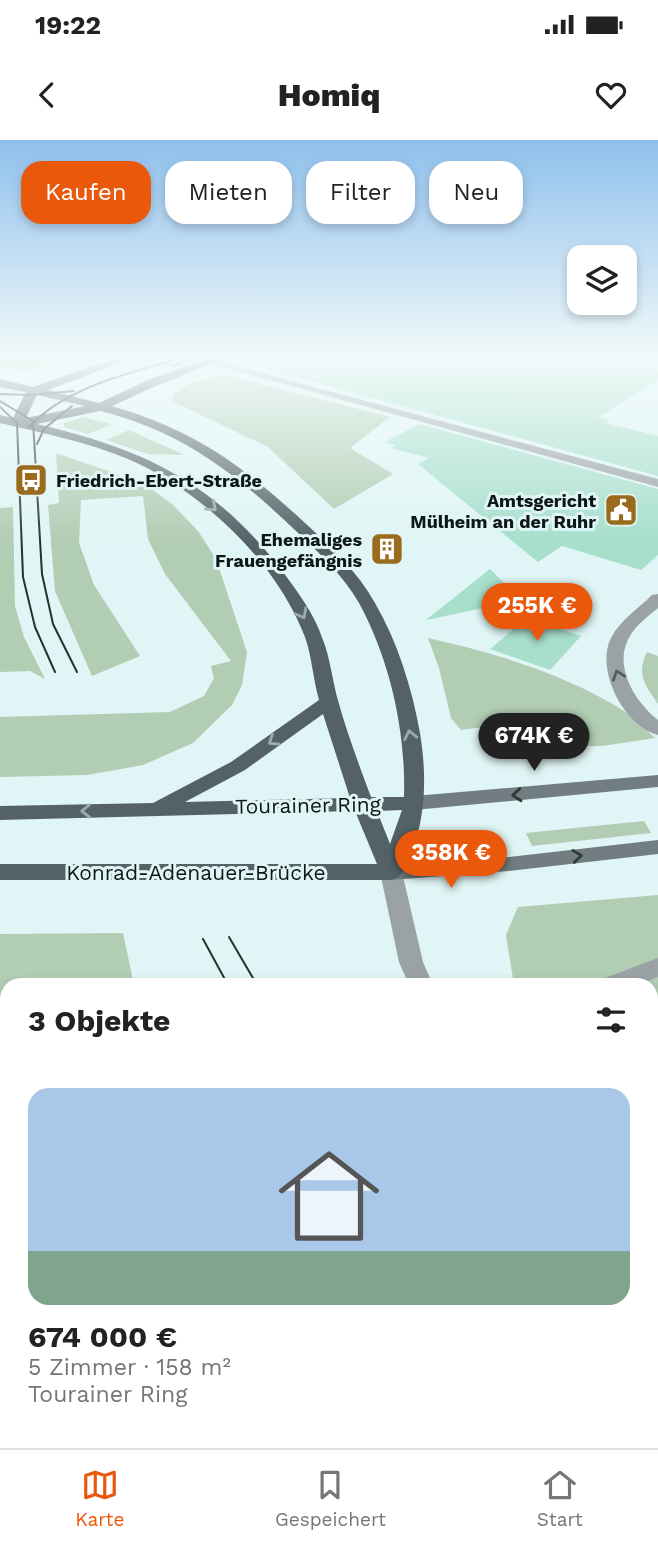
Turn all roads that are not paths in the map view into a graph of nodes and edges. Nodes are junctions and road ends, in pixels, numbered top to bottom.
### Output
1 (0, 419) edge
2 (19, 419) edge
3 (38, 419) edge
4 (141, 419) edge
5 (429, 419) edge
6 (17, 423) junction
7 (658, 483) edge
8 (658, 599) edge
9 (329, 701) junction
10 (658, 729) edge
11 (658, 781) edge
12 (361, 803) junction
13 (414, 803) junction
14 (154, 809) junction
15 (0, 813) edge
16 (658, 847) edge
17 (0, 872) edge
18 (391, 872) junction
19 (658, 967) edge
20 (418, 978) edge
21 (631, 978) edge

1 - 6 main road
2 - 6 main road
3 - 6 main road
13 -> 4 main road
5 - 7 street
6 -> 9 main road
10 -> 8 street
9 - 12 main road
9 -> 14 main road
11 -> 13 main road, Tourainer Ring
12 - 13 main road, Tourainer Ring
12 - 14 main road, Tourainer Ring
12 - 18 main road
13 - 18 main road
14 -> 15 main road, Tourainer Ring
18 -> 16 main road
17 - 18 main road, Konrad-Adenauer-Brücke
18 - 20 street
19 - 21 street

